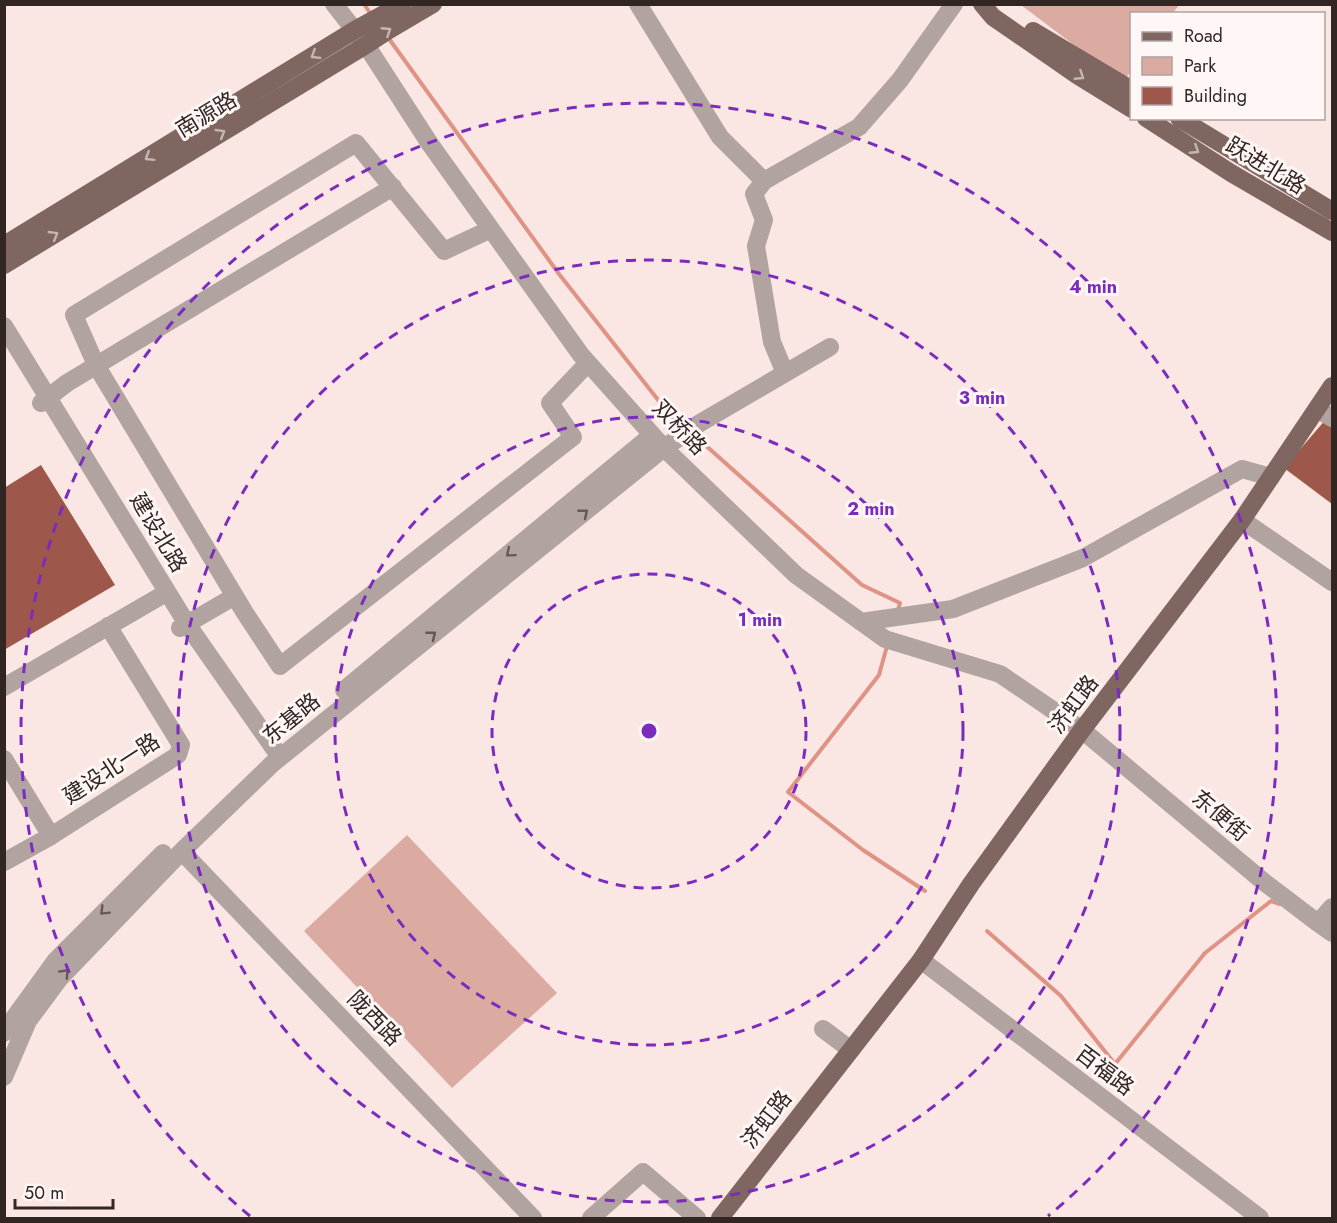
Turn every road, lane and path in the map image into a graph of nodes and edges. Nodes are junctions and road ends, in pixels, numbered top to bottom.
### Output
1 (334, 4) edge
2 (402, 4) edge
3 (433, 4) edge
4 (639, 4) edge
5 (954, 4) edge
6 (982, 4) edge
7 (996, 4) edge
8 (355, 30) junction
9 (366, 45) junction
10 (1130, 89) edge
11 (1130, 108) edge
12 (1149, 120) edge
13 (1182, 120) edge
14 (764, 182) junction
15 (393, 187) junction
16 (1332, 210) edge
17 (490, 229) junction
18 (1332, 232) edge
19 (4, 245) edge
20 (4, 265) edge
21 (4, 326) edge
22 (4, 344) edge
23 (830, 347) dead end
24 (588, 363) junction
25 (96, 366) junction
26 (785, 373) junction
27 (1332, 386) edge
28 (44, 400) junction
29 (1325, 413) edge
30 (658, 442) junction
31 (1271, 477) junction
32 (1242, 520) junction
33 (1332, 582) edge
34 (235, 596) junction
35 (159, 597) junction
36 (861, 622) junction
37 (108, 626) junction
38 (183, 626) junction
39 (4, 687) edge
40 (1082, 730) junction
41 (273, 756) junction
42 (4, 759) edge
43 (51, 836) junction
44 (183, 850) junction
45 (4, 862) edge
46 (1326, 919) edge
47 (921, 960) junction
48 (10, 1027) edge
49 (823, 1029) dead end
50 (851, 1050) junction
51 (4, 1077) edge
52 (533, 1218) edge
53 (591, 1218) edge
54 (697, 1218) edge
55 (720, 1218) edge
56 (731, 1218) edge
57 (1260, 1218) edge

1 - 8 street, 双桥路
2 - 8 main road, 南源路
9 -> 3 main road, 南源路
4 - 14 street
5 - 14 street
6 -> 11 main road
7 - 10 main road
8 - 9 street, 双桥路
8 -> 19 main road, 南源路
9 - 17 street, 双桥路
20 -> 9 main road, 南源路
12 -> 18 main road, 跃进北路
13 - 16 main road, 跃进北路
14 - 26 street
15 - 17 street
15 - 25 street
15 - 25 street
17 - 24 street, 双桥路
21 - 28 street, 建设北路
22 - 28 street, 建设北路
23 - 26 street, 东基路
24 - 30 street, 双桥路
24 - 34 street
25 - 28 street
25 - 34 street
26 - 30 street, 东基路
27 - 29 main road, 济虹路
28 - 35 street, 建设北路
28 - 38 street, 建设北路
29 - 31 main road, 济虹路
30 - 36 street, 双桥路
30 - 41 street, 东基路
31 - 32 main road, 济虹路
31 - 36 street
32 - 33 street
32 - 40 main road, 济虹路
34 - 38 street
35 - 37 street
35 - 38 street, 建设北路
36 - 40 street, 双桥路
37 - 39 street
37 - 43 street, 建设北一路
38 - 41 street, 建设北路
40 - 46 street, 东便街
40 - 47 main road, 济虹路
41 - 44 street, 东基路
41 -> 48 street, 东基路
42 - 43 street
43 - 45 street, 建设北一路
48 -> 44 street, 东基路
44 - 52 street, 陇西路
47 - 50 main road, 济虹路
47 - 57 street, 百福路
48 - 51 street, 东基路
49 - 50 street
50 - 55 main road, 济虹路
50 - 56 main road, 济虹路
53 - 54 street

